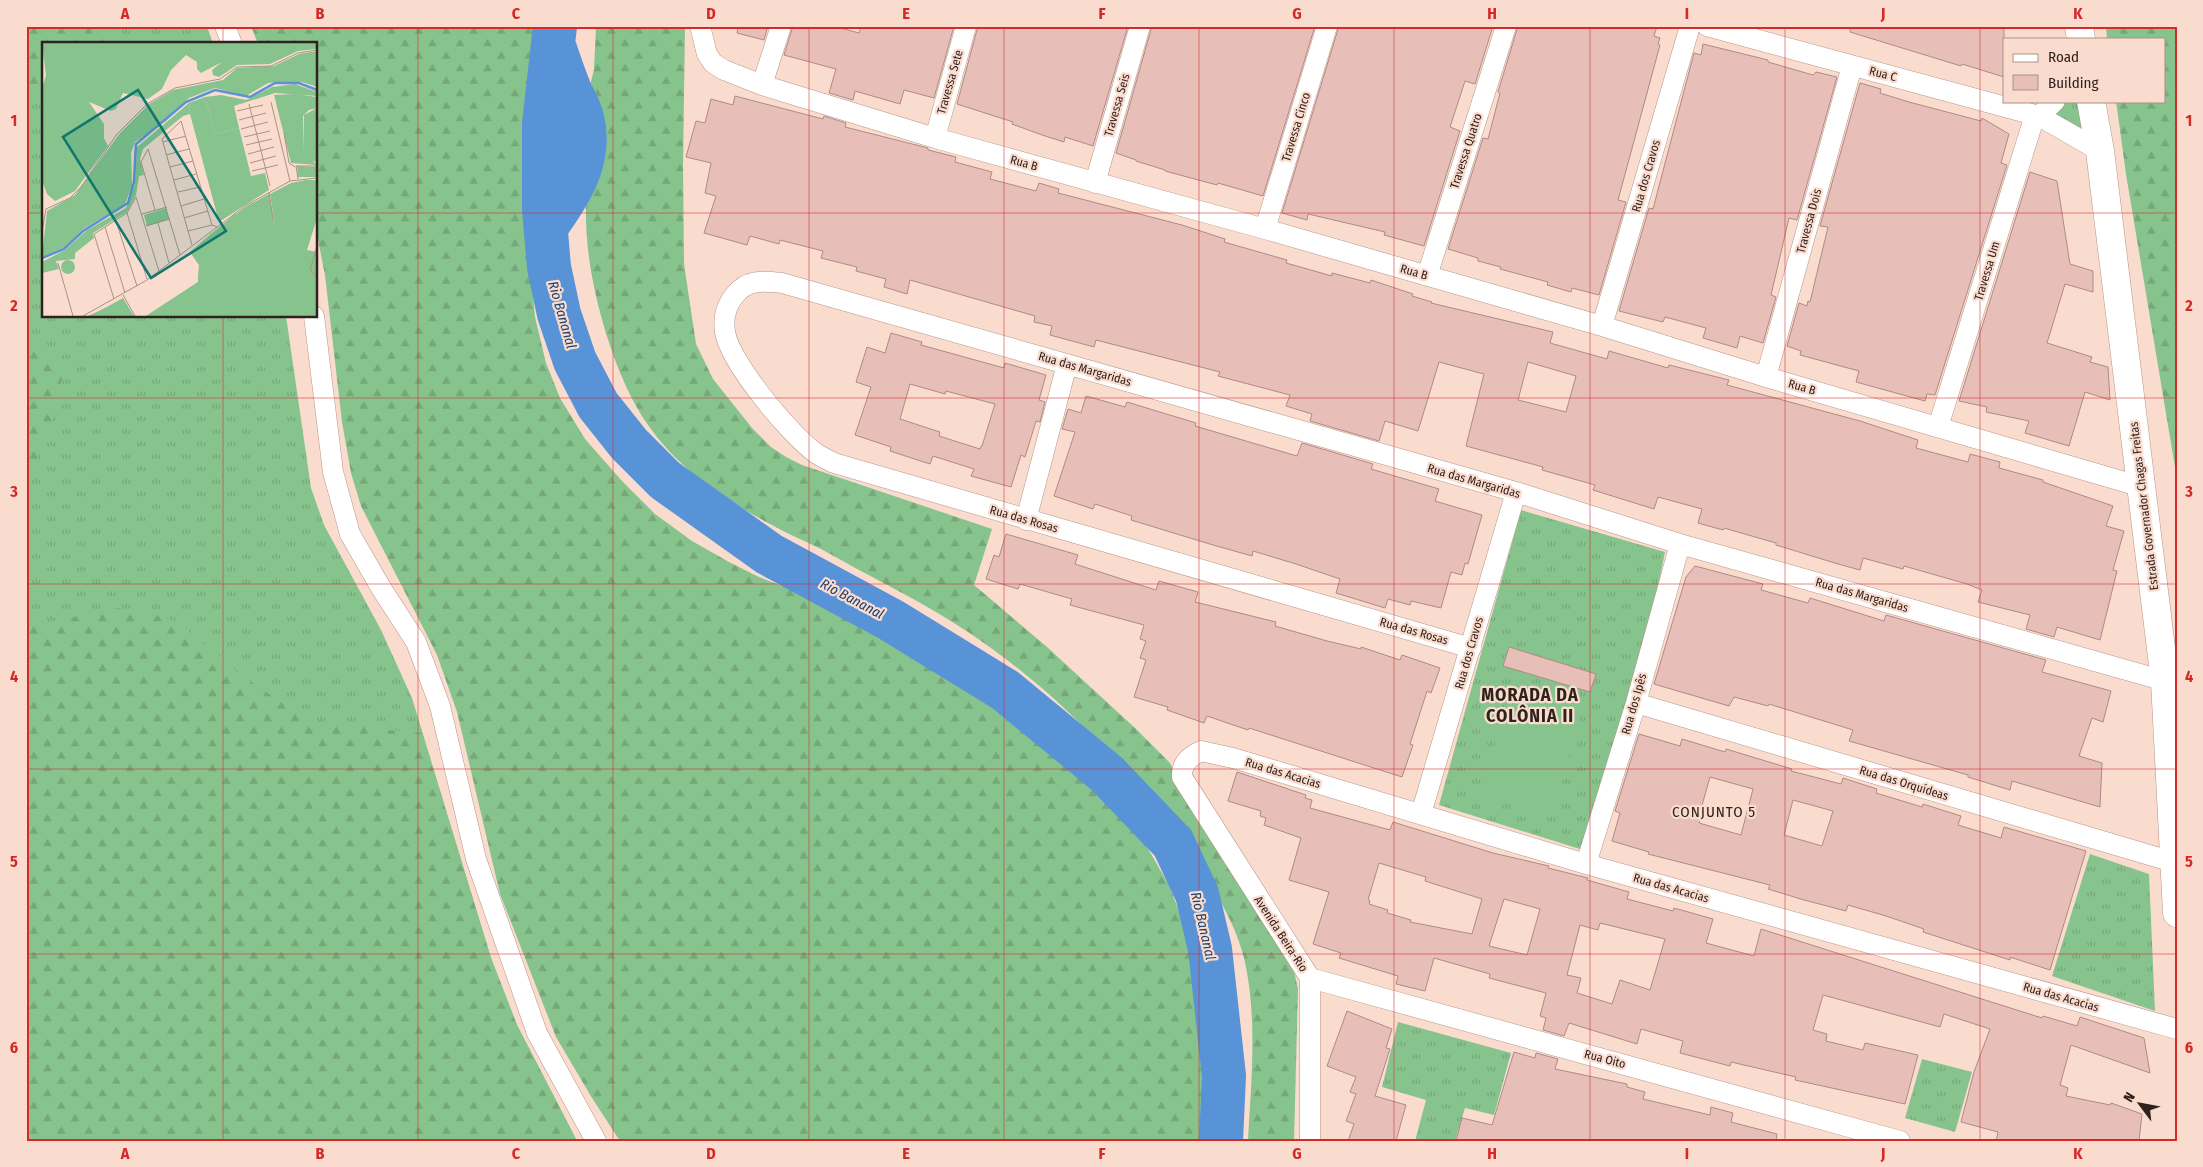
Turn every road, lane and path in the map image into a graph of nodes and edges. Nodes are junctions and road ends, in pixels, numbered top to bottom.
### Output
1 (225, 26) edge
2 (780, 26) edge
3 (966, 26) edge
4 (1140, 26) edge
5 (1327, 26) edge
6 (1506, 26) edge
7 (1690, 26) edge
8 (1707, 26) edge
9 (702, 32) edge
10 (231, 42) edge
11 (1852, 66) junction
12 (762, 85) junction
13 (2053, 102) edge
14 (2091, 102) edge
15 (2037, 116) junction
16 (934, 138) junction
17 (2100, 151) junction
18 (1095, 184) junction
19 (1265, 229) junction
20 (1427, 276) junction
21 (782, 283) joint
22 (314, 318) edge
23 (1602, 326) junction
24 (1067, 364) junction
25 (1766, 377) junction
26 (1938, 427) junction
27 (2142, 487) junction
28 (1516, 492) junction
29 (1026, 520) junction
30 (1680, 544) junction
31 (1471, 648) junction
32 (2165, 681) junction
33 (1636, 703) junction
34 (1182, 777) joint
35 (1421, 814) junction
36 (2173, 862) junction
37 (1586, 864) junction
38 (2177, 913) edge
39 (1310, 978) junction
40 (2177, 1029) edge
41 (596, 1141) edge
42 (1310, 1141) edge
43 (1900, 1141) edge

1 - 10 street
2 - 12 street
3 - 16 street, Travessa Sete
4 - 18 street, Travessa Seis
5 - 19 street, Travessa Cinco
6 - 20 street, Travessa Quatro
7 - 23 street, Rua dos Cravos
8 - 11 street, Rua C
9 - 12 street, Rua B
11 - 15 street, Rua C
11 - 25 street, Travessa Dois
12 - 16 street, Rua B
13 - 15 street
14 - 17 main road, Estrada Governador Chagas Freitas
15 - 17 street, Rua C
15 - 26 street, Travessa Um
16 - 18 street, Rua B
17 - 27 main road, Estrada Governador Chagas Freitas
18 - 19 street, Rua B
19 - 20 street, Rua B
20 - 23 street, Rua B
21 - 24 street, Rua das Margaridas
21 - 29 street, Rua das Rosas
22 - 41 street
23 - 25 street, Rua B
24 - 28 street, Rua das Margaridas
24 - 29 street
25 - 26 street, Rua B
26 - 27 street, Rua B
27 - 32 main road, Estrada Governador Chagas Freitas
28 - 30 street, Rua das Margaridas
28 - 31 street, Rua dos Cravos
29 - 31 street, Rua das Rosas
30 - 32 street, Rua das Margaridas
30 - 33 street, Rua dos Ipês
31 - 35 street, Rua dos Cravos
32 - 36 main road, Estrada Governador Chagas Freitas
33 - 36 street, Rua das Orquídeas
33 - 37 street, Rua dos Ipês
34 - 35 street, Rua das Acacias
34 - 39 street, Avenida Beira-Rio
35 - 37 street, Rua das Acacias
36 - 38 main road, Estrada Governador Chagas Freitas
37 - 40 street, Rua das Acacias
39 - 42 street, Avenida Beira-Rio
39 - 43 street, Rua Oito

